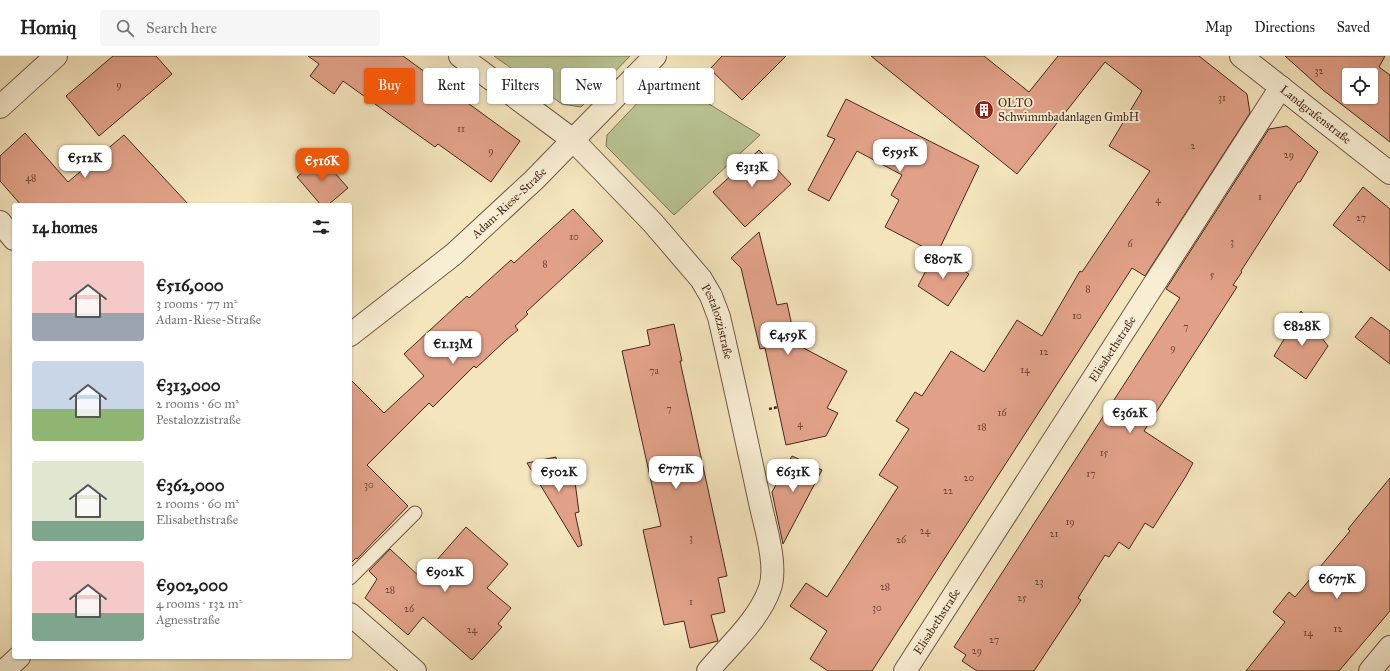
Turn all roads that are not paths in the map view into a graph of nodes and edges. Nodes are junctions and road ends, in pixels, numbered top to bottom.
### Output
1 (56, 56) edge
2 (460, 56) edge
3 (655, 56) edge
4 (1241, 56) edge
5 (1281, 87) junction
6 (0, 107) edge
7 (573, 140) junction
8 (1390, 173) edge
9 (0, 222) edge
10 (12, 237) edge
11 (352, 333) edge
12 (415, 513) dead end
13 (352, 576) edge
14 (352, 616) edge
15 (1390, 647) edge
16 (17, 659) edge
17 (4, 671) edge
18 (414, 671) edge
19 (708, 671) edge
20 (905, 671) edge
21 (1370, 671) edge

1 - 6 street
2 - 7 street, Pestalozzistraße
3 - 7 street, Adam-Riese-Straße
4 - 5 street, Landgrafenstraße
5 - 8 street, Landgrafenstraße
5 - 20 street, Elisabethstraße
7 - 11 street, Adam-Riese-Straße
7 - 19 street, Pestalozzistraße
9 - 10 street
12 - 13 lane
14 - 18 street
15 - 21 street
16 - 17 street

